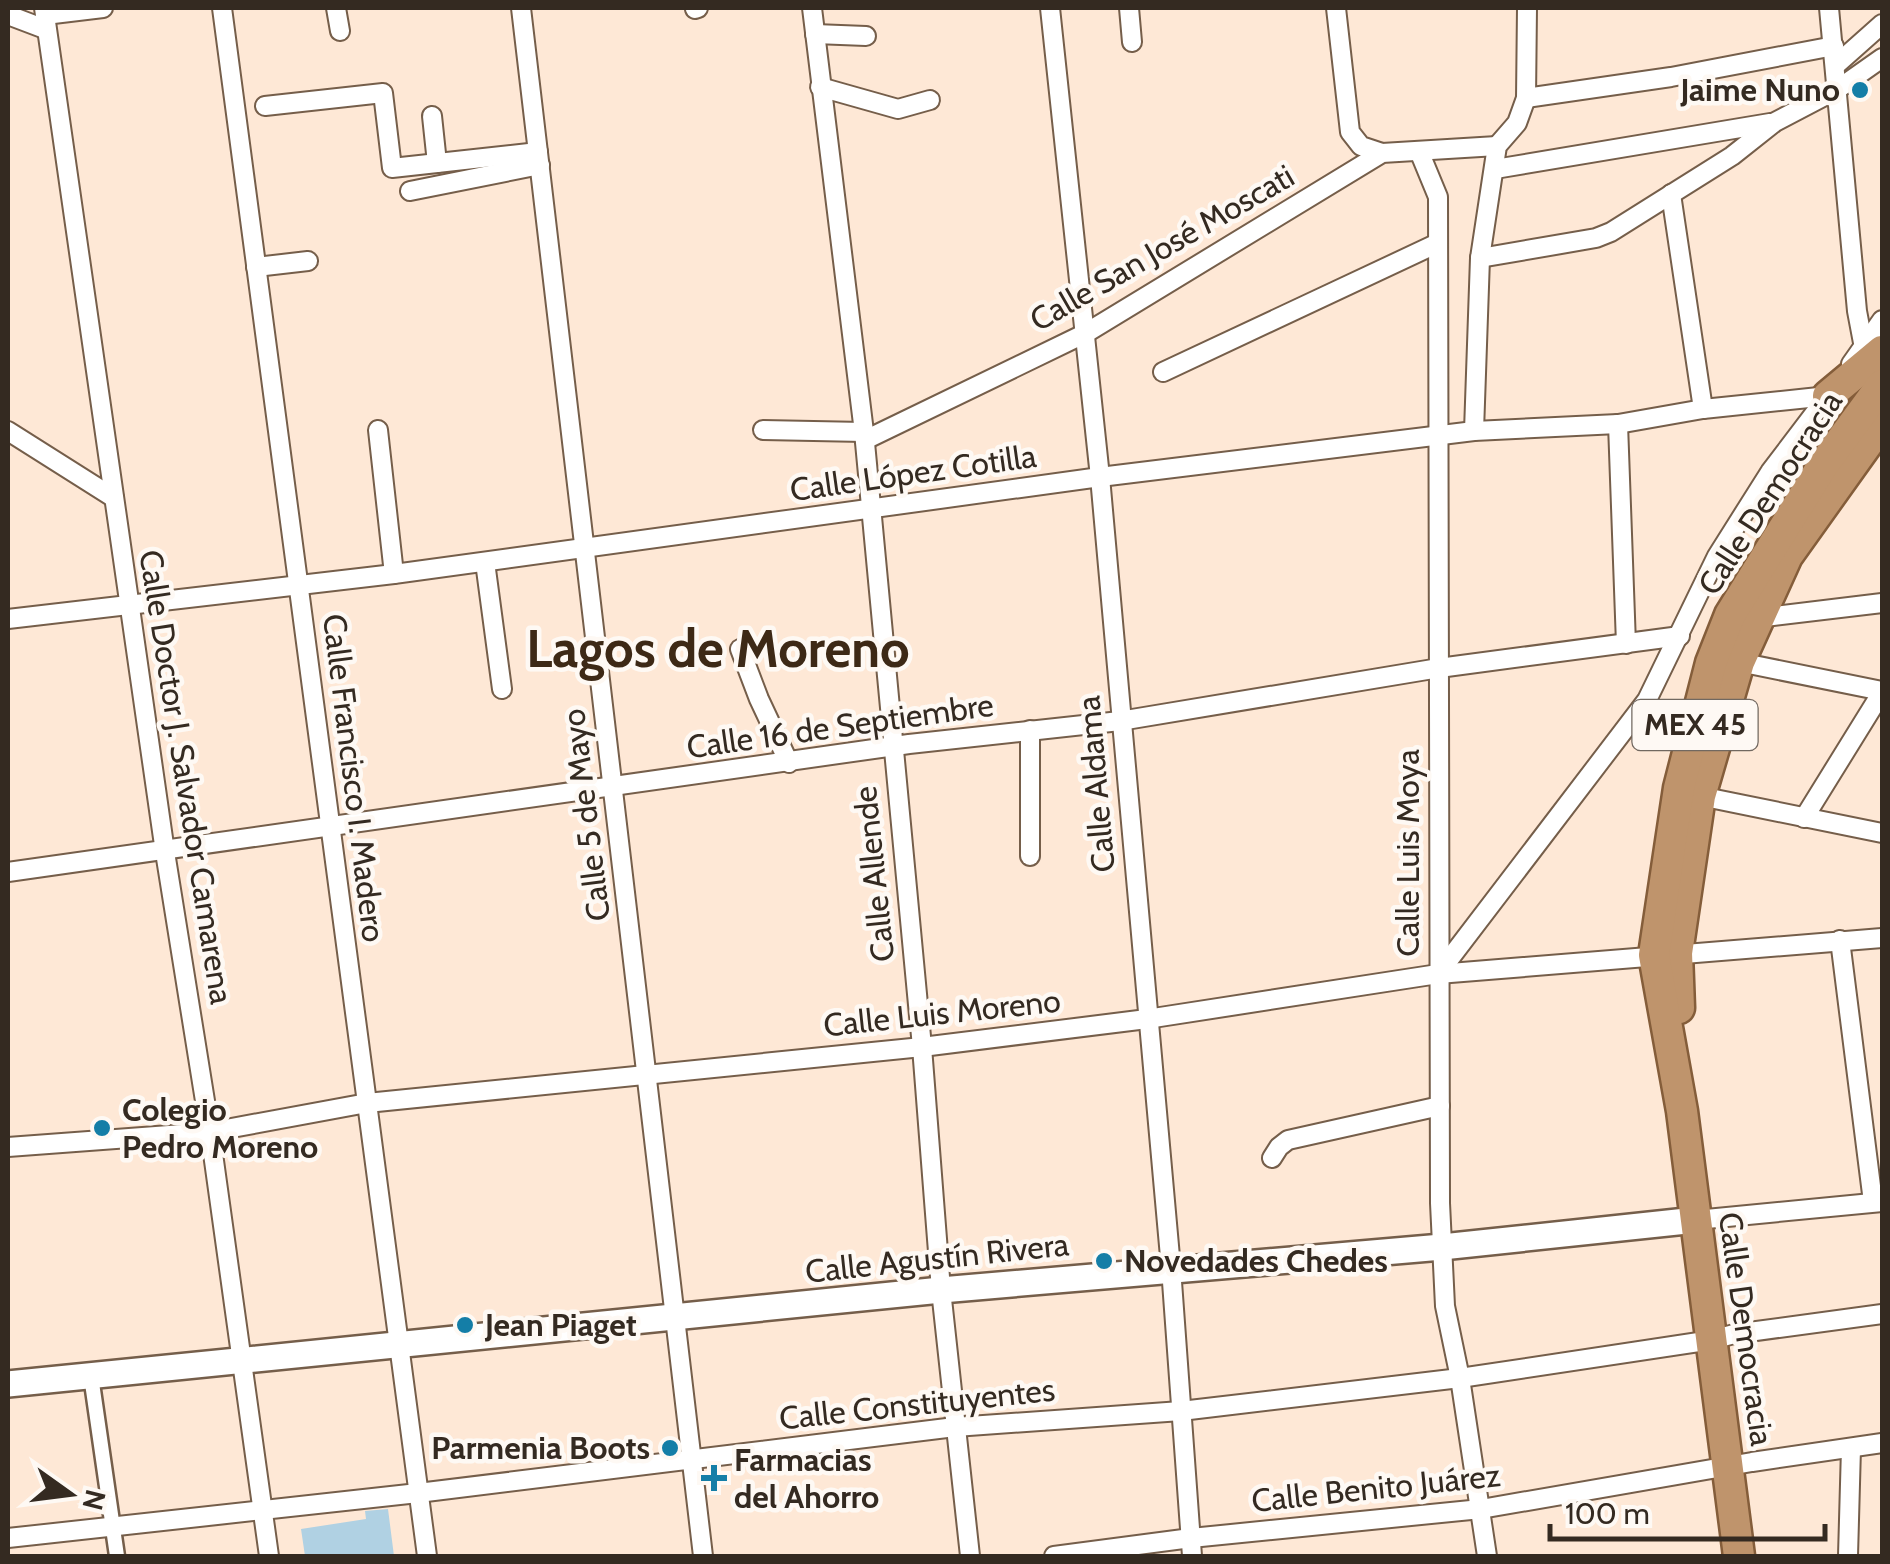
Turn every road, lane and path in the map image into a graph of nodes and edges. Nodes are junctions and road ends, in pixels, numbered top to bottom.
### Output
1 (103, 8) edge
2 (222, 8) edge
3 (336, 8) edge
4 (521, 8) edge
5 (812, 8) edge
6 (1050, 8) edge
7 (1129, 8) edge
8 (1336, 8) edge
9 (1527, 8) edge
10 (1829, 8) edge
11 (8, 15) edge
12 (44, 17) edge
13 (1882, 24) edge
14 (340, 31) dead end
15 (815, 34) junction
16 (866, 36) dead end
17 (1132, 42) dead end
18 (1835, 56) junction
19 (1882, 58) edge
20 (820, 87) junction
21 (1838, 90) junction
22 (1526, 98) junction
23 (930, 100) dead end
24 (265, 106) dead end
25 (432, 116) dead end
26 (1775, 122) junction
27 (1497, 146) junction
28 (1419, 151) junction
29 (1382, 153) junction
30 (539, 158) junction
31 (436, 163) junction
32 (1495, 169) junction
33 (410, 191) dead end
34 (1671, 194) junction
35 (1438, 243) junction
36 (1480, 258) junction
37 (308, 261) dead end
38 (256, 268) junction
39 (1882, 320) edge
40 (1086, 333) junction
41 (1873, 349) edge
42 (1163, 372) dead end
43 (1882, 385) edge
44 (1828, 396) junction
45 (1703, 409) junction
46 (1875, 416) edge
47 (1618, 424) junction
48 (378, 430) dead end
49 (763, 430) dead end
50 (8, 431) edge
51 (1474, 431) junction
52 (865, 436) junction
53 (1437, 437) junction
54 (1100, 477) junction
55 (114, 498) junction
56 (871, 509) junction
57 (585, 549) junction
58 (486, 562) junction
59 (394, 574) junction
60 (300, 586) junction
61 (1882, 603) edge
62 (131, 606) junction
63 (1756, 618) junction
64 (8, 619) edge
65 (1680, 636) junction
66 (1626, 644) junction
67 (740, 649) dead end
68 (1739, 662) junction
69 (1439, 668) junction
70 (502, 689) dead end
71 (1882, 692) edge
72 (1120, 721) junction
73 (1030, 730) junction
74 (892, 746) junction
75 (790, 763) junction
76 (613, 787) junction
77 (1700, 796) junction
78 (1804, 818) junction
79 (330, 827) junction
80 (1882, 833) edge
81 (165, 852) junction
82 (1030, 856) dead end
83 (8, 872) edge
84 (1882, 938) edge
85 (1840, 940) junction
86 (1665, 954) junction
87 (1438, 974) junction
88 (1146, 1019) junction
89 (922, 1047) junction
90 (647, 1074) junction
91 (366, 1104) junction
92 (1440, 1106) junction
93 (210, 1132) junction
94 (8, 1147) edge
95 (1272, 1158) dead end
96 (1878, 1202) edge
97 (1696, 1220) junction
98 (1442, 1246) junction
99 (1171, 1268) junction
100 (940, 1290) junction
101 (1882, 1314) edge
102 (675, 1317) junction
103 (1712, 1340) junction
104 (399, 1346) junction
105 (242, 1363) junction
106 (91, 1376) junction
107 (1460, 1378) junction
108 (8, 1384) edge
109 (1182, 1412) junction
110 (954, 1428) junction
111 (1882, 1444) edge
112 (1851, 1448) junction
113 (692, 1458) junction
114 (1729, 1466) junction
115 (418, 1494) junction
116 (1480, 1508) junction
117 (262, 1511) junction
118 (112, 1527) junction
119 (8, 1538) edge
120 (1192, 1547) edge
121 (116, 1556) edge
122 (269, 1556) edge
123 (426, 1556) edge
124 (704, 1556) edge
125 (970, 1556) edge
126 (1054, 1556) edge
127 (1488, 1556) edge
128 (1739, 1556) edge
129 (1848, 1556) edge

1 - 12 street
2 - 38 street, Calle Francisco I. Madero
3 - 14 street
4 - 30 street, Calle 5 de Mayo
5 - 15 street, Calle Allende
6 - 40 street, Calle Aldama
7 - 17 street
8 - 29 street
9 - 22 street
10 - 18 street
11 - 12 street
12 - 55 street, Calle Doctor J. Salvador Camarena
13 - 18 street
15 - 16 street
15 - 20 street, Calle Allende
18 - 21 street
18 - 22 street
19 - 21 street
20 - 23 street
20 - 52 street, Calle Allende
21 - 26 street
21 - 41 street
22 - 27 street
24 - 31 street
25 - 31 street
26 - 32 street
26 - 34 street
27 - 28 street, Calle San José Moscati
27 - 32 street
28 - 29 street, Calle San José Moscati
28 - 35 street, Calle Luis Moya
29 - 40 street, Calle San José Moscati
30 - 31 street
30 - 33 street
30 - 57 street, Calle 5 de Mayo
32 - 36 street
34 - 36 street
34 - 45 street
35 - 42 street
35 - 53 street, Calle Luis Moya
36 - 51 street
37 - 38 street
38 - 60 street, Calle Francisco I. Madero
39 - 41 street
40 - 52 street, Calle San José Moscati
40 - 54 street, Calle Aldama
41 - 44 highway
43 - 46 highway, Calle Democracia / MEX 45
44 - 45 street, Calle López Cotilla
44 - 65 street
45 - 47 street, Calle López Cotilla
46 - 63 highway, Calle Democracia / MEX 45
46 - 86 highway, Calle Democracia / MEX 45
47 - 51 street, Calle López Cotilla
47 - 66 street
48 - 59 street
49 - 52 street
50 - 55 street
51 - 53 street, Calle López Cotilla
52 - 56 street, Calle Allende
53 - 54 street, Calle López Cotilla
53 - 69 street, Calle Luis Moya
54 - 56 street, Calle López Cotilla
54 - 72 street, Calle Aldama
55 - 62 street, Calle Doctor J. Salvador Camarena
56 - 57 street, Calle López Cotilla
56 - 74 street, Calle Allende
57 - 58 street, Calle López Cotilla
57 - 76 street, Calle 5 de Mayo
58 - 59 street, Calle López Cotilla
58 - 70 street
59 - 60 street, Calle López Cotilla
60 - 62 street, Calle López Cotilla
60 - 79 street, Calle Francisco I. Madero
61 - 63 street
62 - 64 street, Calle López Cotilla
62 - 81 street, Calle Doctor J. Salvador Camarena
63 - 68 highway, Calle Democracia / MEX 45
65 - 66 street, Calle 16 de Septiembre
65 - 87 street
66 - 69 street, Calle 16 de Septiembre
67 - 75 street
68 - 71 street
68 - 77 highway, Calle Democracia / MEX 45
69 - 72 street, Calle 16 de Septiembre
69 - 87 street, Calle Luis Moya
71 - 78 street
72 - 73 street, Calle 16 de Septiembre
72 - 88 street, Calle Aldama
73 - 74 street, Calle 16 de Septiembre
73 - 82 street
74 - 75 street, Calle 16 de Septiembre
74 - 89 street, Calle Allende
75 - 76 street, Calle 16 de Septiembre
76 - 79 street, Calle 16 de Septiembre
76 - 90 street, Calle 5 de Mayo
77 - 78 street
77 - 86 highway, Calle Democracia / MEX 45
78 - 80 street
79 - 81 street, Calle 16 de Septiembre
79 - 91 street, Calle Francisco I. Madero
81 - 83 street, Calle 16 de Septiembre
81 - 93 street, Calle Doctor J. Salvador Camarena
84 - 85 street, Calle Luis Moreno
85 - 86 street, Calle Luis Moreno
85 - 96 street
86 - 87 street, Calle Luis Moreno
86 - 97 highway, Calle Democracia / MEX 45
87 - 88 street, Calle Luis Moreno
87 - 92 street, Calle Luis Moya
88 - 89 street, Calle Luis Moreno
88 - 99 street, Calle Aldama
89 - 90 street, Calle Luis Moreno
89 - 100 street, Calle Allende
90 - 91 street, Calle Luis Moreno
90 - 102 street, Calle 5 de Mayo
91 - 93 street, Calle Luis Moreno
91 - 104 street, Calle Francisco I. Madero
92 - 95 street
92 - 98 street, Calle Luis Moya
93 - 94 street, Calle Luis Moreno
93 - 105 street, Calle Doctor J. Salvador Camarena
96 - 97 street, Calle Agustín Rivera
97 - 98 main road, Calle Agustín Rivera
97 - 103 highway, Calle Democracia / MEX 45
98 - 99 main road, Calle Agustín Rivera
98 - 107 street, Calle Luis Moya
99 - 100 main road, Calle Agustín Rivera
99 - 109 street, Calle Aldama
100 - 102 main road, Calle Agustín Rivera
100 - 110 street, Calle Allende
101 - 103 street, Calle Constituyentes
102 - 104 main road, Calle Agustín Rivera
102 - 113 street, Calle 5 de Mayo
103 - 107 street, Calle Constituyentes
103 - 114 highway, Calle Democracia / MEX 45
104 - 105 main road, Calle Agustín Rivera
104 - 115 street, Calle Francisco I. Madero
105 - 106 main road, Calle Agustín Rivera
105 - 117 street, Calle Doctor J. Salvador Camarena
106 - 108 main road, Calle Agustín Rivera
106 - 118 street
107 - 109 street, Calle Constituyentes
107 - 116 street, Calle Luis Moya
109 - 110 street, Calle Constituyentes
109 - 120 street, Calle Aldama
110 - 113 street, Calle Constituyentes
110 - 125 street, Calle Allende
111 - 112 street, Calle Benito Juárez
112 - 114 street, Calle Benito Juárez
112 - 129 street
113 - 115 street, Calle Constituyentes
113 - 124 street, Calle 5 de Mayo
114 - 116 street, Calle Benito Juárez
114 - 128 highway, Calle Democracia / MEX 45
115 - 117 street, Calle Constituyentes
115 - 123 street, Calle Francisco I. Madero
116 - 120 street, Calle Benito Juárez
116 - 127 street, Calle Luis Moya
117 - 118 street, Calle Constituyentes
117 - 122 street, Calle Doctor J. Salvador Camarena
118 - 119 street, Calle Constituyentes
118 - 121 street
120 - 126 street, Calle Benito Juárez

